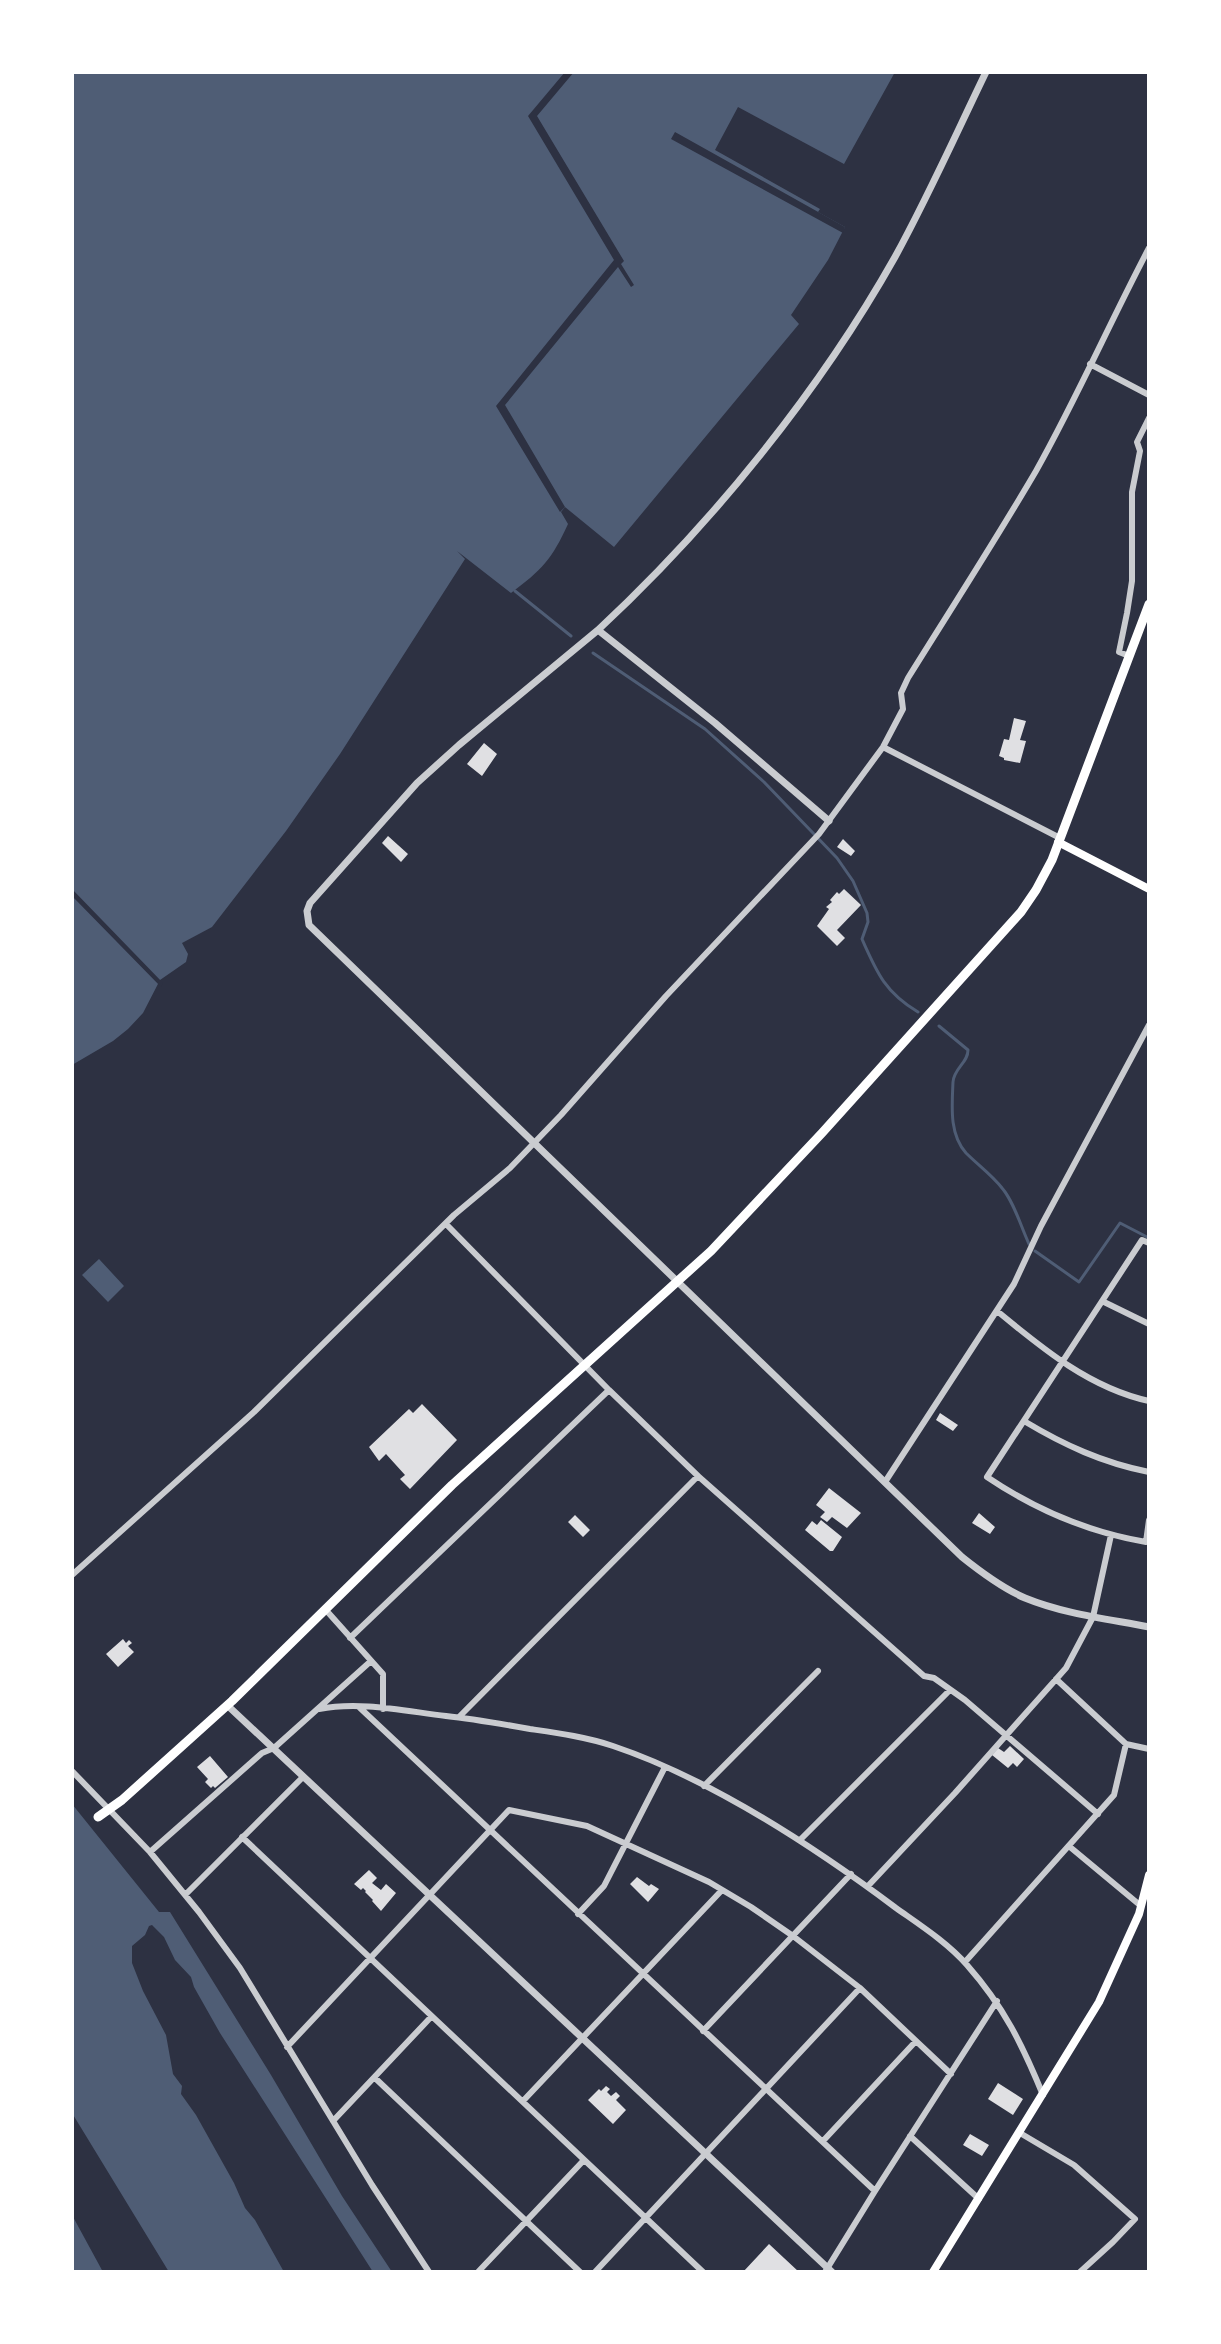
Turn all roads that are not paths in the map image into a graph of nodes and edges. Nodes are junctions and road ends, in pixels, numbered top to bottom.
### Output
1 (986, 72) edge
2 (1149, 248) edge
3 (1090, 364) junction
4 (1149, 395) edge
5 (1149, 418) edge
6 (1149, 604) edge
7 (598, 630) junction
8 (1129, 656) junction
9 (883, 747) junction
10 (829, 821) junction
11 (1059, 840) junction
12 (1149, 889) edge
13 (1149, 1025) edge
14 (534, 1143) junction
15 (446, 1224) junction
16 (1149, 1243) edge
17 (679, 1281) junction
18 (1102, 1301) junction
19 (997, 1311) junction
20 (1149, 1324) edge
21 (1062, 1362) junction
22 (585, 1366) junction
23 (609, 1390) junction
24 (1149, 1401) edge
25 (1024, 1421) junction
26 (1149, 1472) edge
27 (698, 1476) junction
28 (885, 1482) junction
29 (1149, 1520) edge
30 (1111, 1535) junction
31 (72, 1575) edge
32 (325, 1609) junction
33 (1093, 1617) junction
34 (1149, 1627) edge
35 (350, 1638) junction
36 (371, 1661) junction
37 (818, 1671) dead end
38 (1056, 1679) junction
39 (950, 1690) junction
40 (227, 1705) junction
41 (359, 1707) junction
42 (319, 1709) junction
43 (383, 1709) junction
44 (459, 1717) junction
45 (1005, 1734) junction
46 (1126, 1744) junction
47 (274, 1748) junction
48 (1149, 1749) edge
49 (665, 1767) junction
50 (72, 1771) edge
51 (303, 1777) junction
52 (704, 1786) junction
53 (109, 1809) junction
54 (1098, 1814) junction
55 (98, 1817) dead end
56 (489, 1830) junction
57 (242, 1837) junction
58 (800, 1840) junction
59 (626, 1844) junction
60 (1070, 1847) junction
61 (150, 1852) junction
62 (851, 1874) junction
63 (1149, 1875) edge
64 (868, 1886) junction
65 (722, 1890) junction
66 (430, 1894) junction
67 (185, 1895) junction
68 (1143, 1910) edge
69 (578, 1914) junction
70 (793, 1936) junction
71 (369, 1959) junction
72 (965, 1962) junction
73 (643, 1975) junction
74 (860, 1988) junction
75 (997, 2001) junction
76 (431, 2017) junction
77 (703, 2031) junction
78 (582, 2038) junction
79 (916, 2041) junction
80 (287, 2047) junction
81 (951, 2074) junction
82 (375, 2078) junction
83 (766, 2089) junction
84 (1043, 2095) junction
85 (523, 2101) junction
86 (333, 2121) junction
87 (1020, 2133) junction
88 (910, 2136) junction
89 (823, 2141) junction
90 (706, 2153) junction
91 (584, 2160) junction
92 (875, 2191) junction
93 (979, 2199) junction
94 (645, 2217) junction
95 (526, 2222) junction
96 (829, 2271) edge
97 (429, 2272) edge
98 (478, 2272) edge
99 (580, 2272) edge
100 (595, 2272) edge
101 (703, 2272) edge
102 (933, 2272) edge
103 (1080, 2272) edge

1 - 7 street
2 - 3 street
3 - 4 street
3 - 9 street
5 - 8 street
6 - 8 highway
7 - 10 street
7 - 14 street
8 - 11 highway
9 - 10 street
9 - 11 street
10 - 14 street
11 - 12 main road
11 - 17 highway
13 - 19 street
14 - 15 street
14 - 17 street
15 - 22 street
15 - 31 street
16 - 18 street
17 - 22 highway
17 - 28 street
18 - 20 street
18 - 21 street
19 - 21 street
19 - 28 street
21 - 24 street
21 - 25 street
22 - 23 street
22 - 32 highway
23 - 27 street
23 - 35 street
25 - 26 street
25 - 30 street
27 - 39 street
27 - 44 street
28 - 33 street
29 - 30 street
30 - 33 street
32 - 35 street
32 - 40 highway
33 - 34 street
33 - 38 street
35 - 36 street
36 - 42 street
36 - 43 street
37 - 52 street
38 - 45 street
38 - 46 street
39 - 45 street
39 - 58 street
40 - 47 street
40 - 53 highway
41 - 42 street
41 - 43 street
41 - 56 street
42 - 47 street
43 - 44 street
44 - 49 street
45 - 54 street
45 - 64 street
46 - 48 street
46 - 54 street
47 - 51 street
47 - 61 street
49 - 52 street
49 - 59 street
50 - 53 street
51 - 57 street
51 - 66 street
52 - 58 street
53 - 55 highway
53 - 61 street
54 - 60 street
56 - 59 street
56 - 66 street
56 - 69 street
57 - 67 street
57 - 71 street
58 - 62 street
59 - 65 street
59 - 69 street
60 - 68 street
60 - 72 street
61 - 67 street
62 - 64 street
62 - 70 street
63 - 68 main road
64 - 72 street
65 - 70 street
65 - 73 street
66 - 71 street
66 - 78 street
67 - 80 street
68 - 84 main road
69 - 73 street
70 - 74 street
70 - 77 street
71 - 76 street
71 - 80 street
72 - 75 street
73 - 77 street
73 - 78 street
74 - 79 street
74 - 83 street
75 - 81 street
75 - 84 street
76 - 82 street
76 - 85 street
77 - 83 street
78 - 85 street
78 - 90 street
79 - 81 street
79 - 89 street
80 - 86 street
81 - 88 street
82 - 86 street
82 - 95 street
83 - 89 street
83 - 90 street
84 - 87 main road
85 - 91 street
86 - 97 street
87 - 93 main road
87 - 103 street
88 - 92 street
88 - 93 street
89 - 92 street
90 - 94 street
90 - 96 street
91 - 94 street
91 - 95 street
92 - 96 street
93 - 102 main road
94 - 100 street
94 - 101 street
95 - 98 street
95 - 99 street

